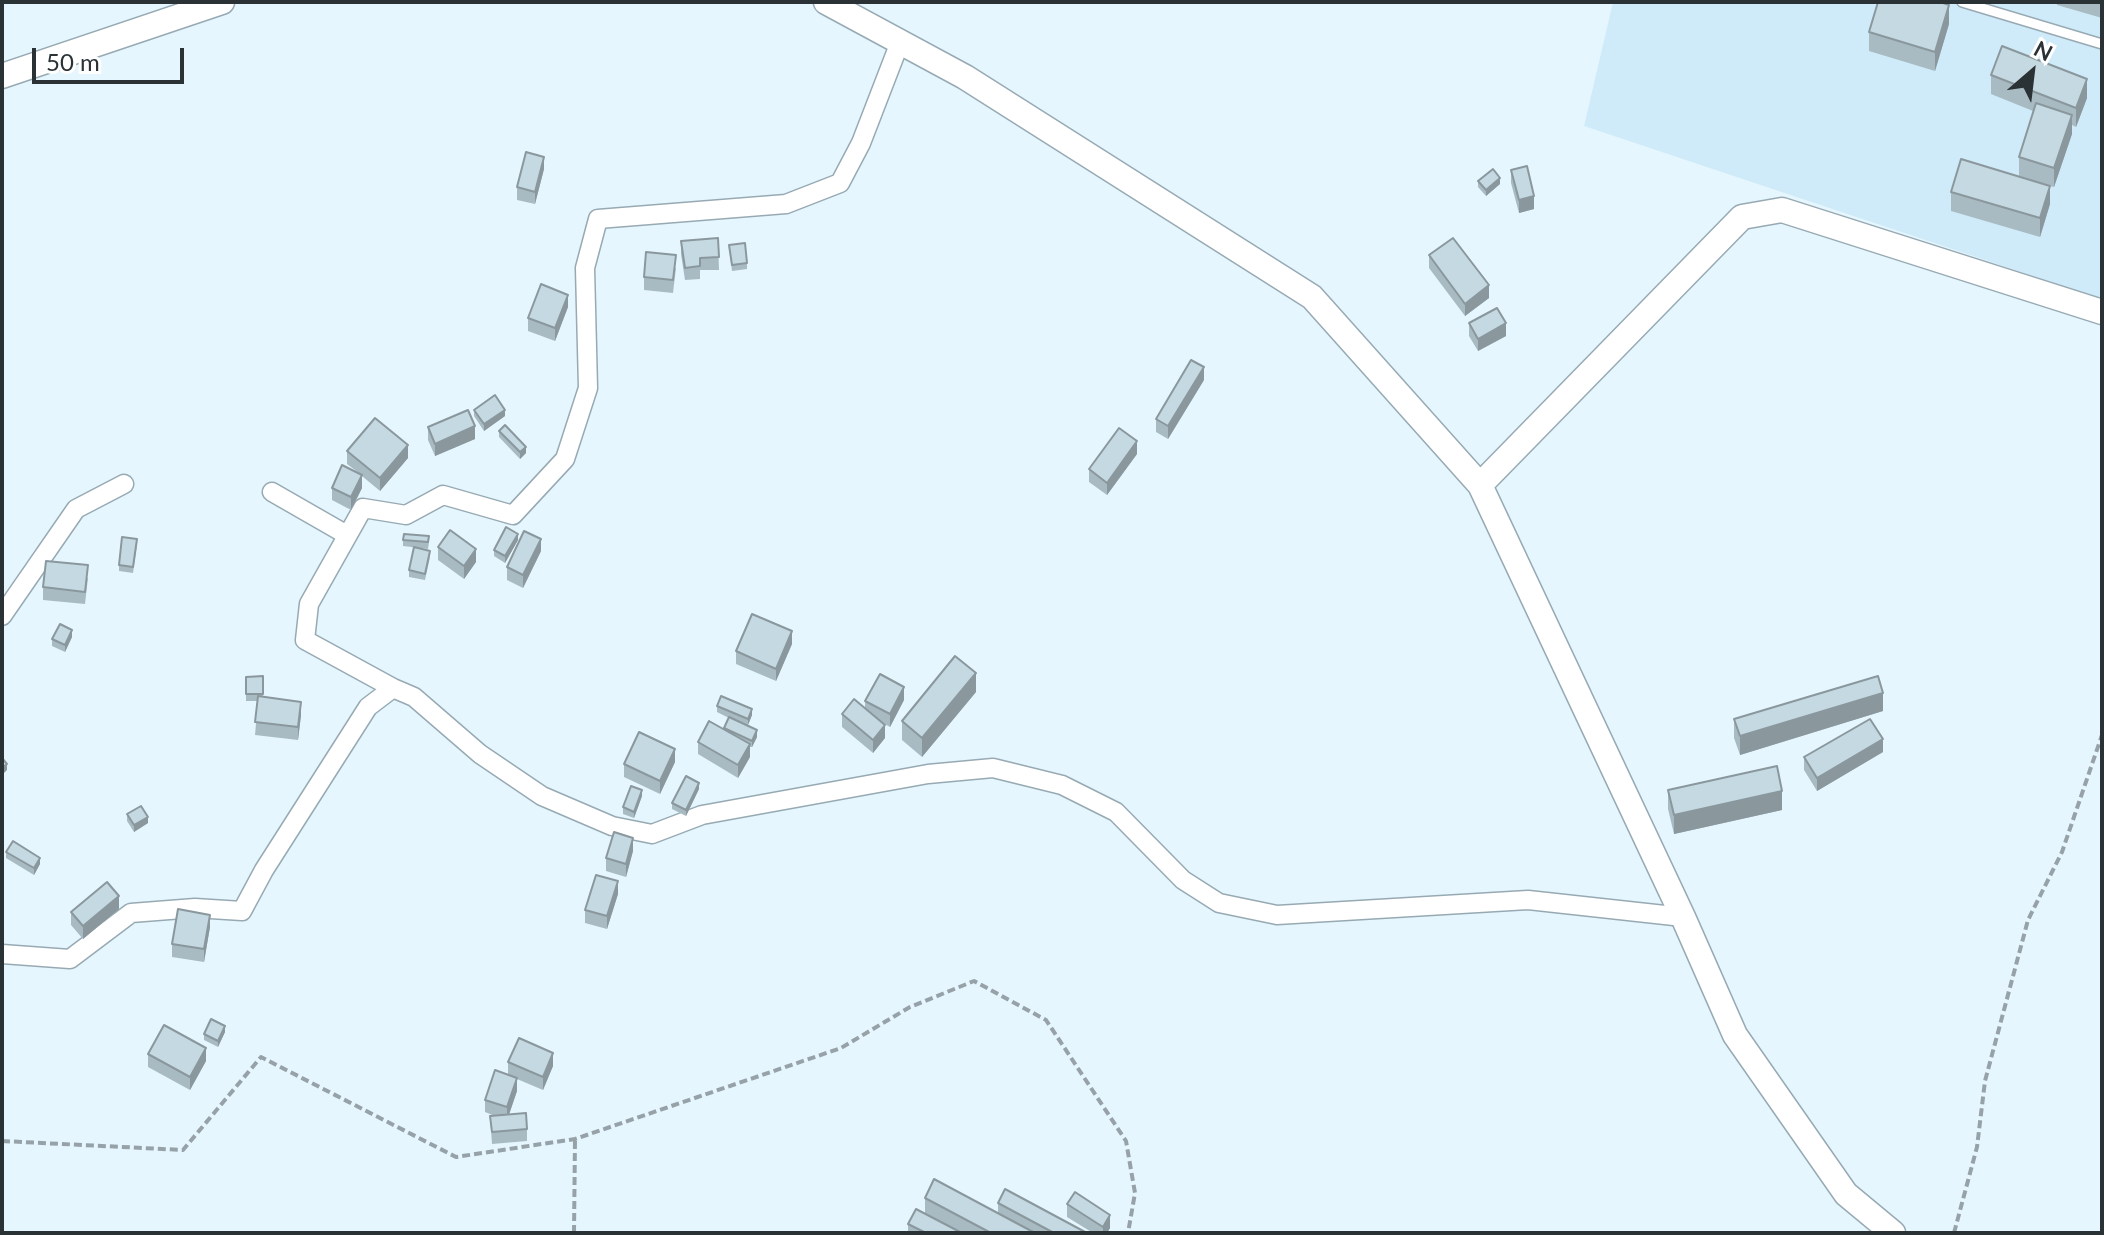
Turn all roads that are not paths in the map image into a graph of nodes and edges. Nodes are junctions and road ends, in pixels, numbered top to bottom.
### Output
1 (222, 2) edge
2 (826, 2) edge
3 (1962, 2) edge
4 (900, 42) junction
5 (2102, 44) edge
6 (2, 76) edge
7 (2102, 312) edge
8 (124, 484) dead end
9 (1480, 485) junction
10 (272, 492) dead end
11 (347, 535) junction
12 (2, 616) edge
13 (393, 688) junction
14 (1683, 917) junction
15 (2, 954) edge
16 (1893, 1233) edge

1 - 6 street
2 - 4 street
3 - 5 lane
4 - 9 street
4 - 11 street
7 - 9 street
8 - 12 street
9 - 14 street
10 - 11 street
11 - 13 street
13 - 14 street
13 - 15 street
14 - 16 street

